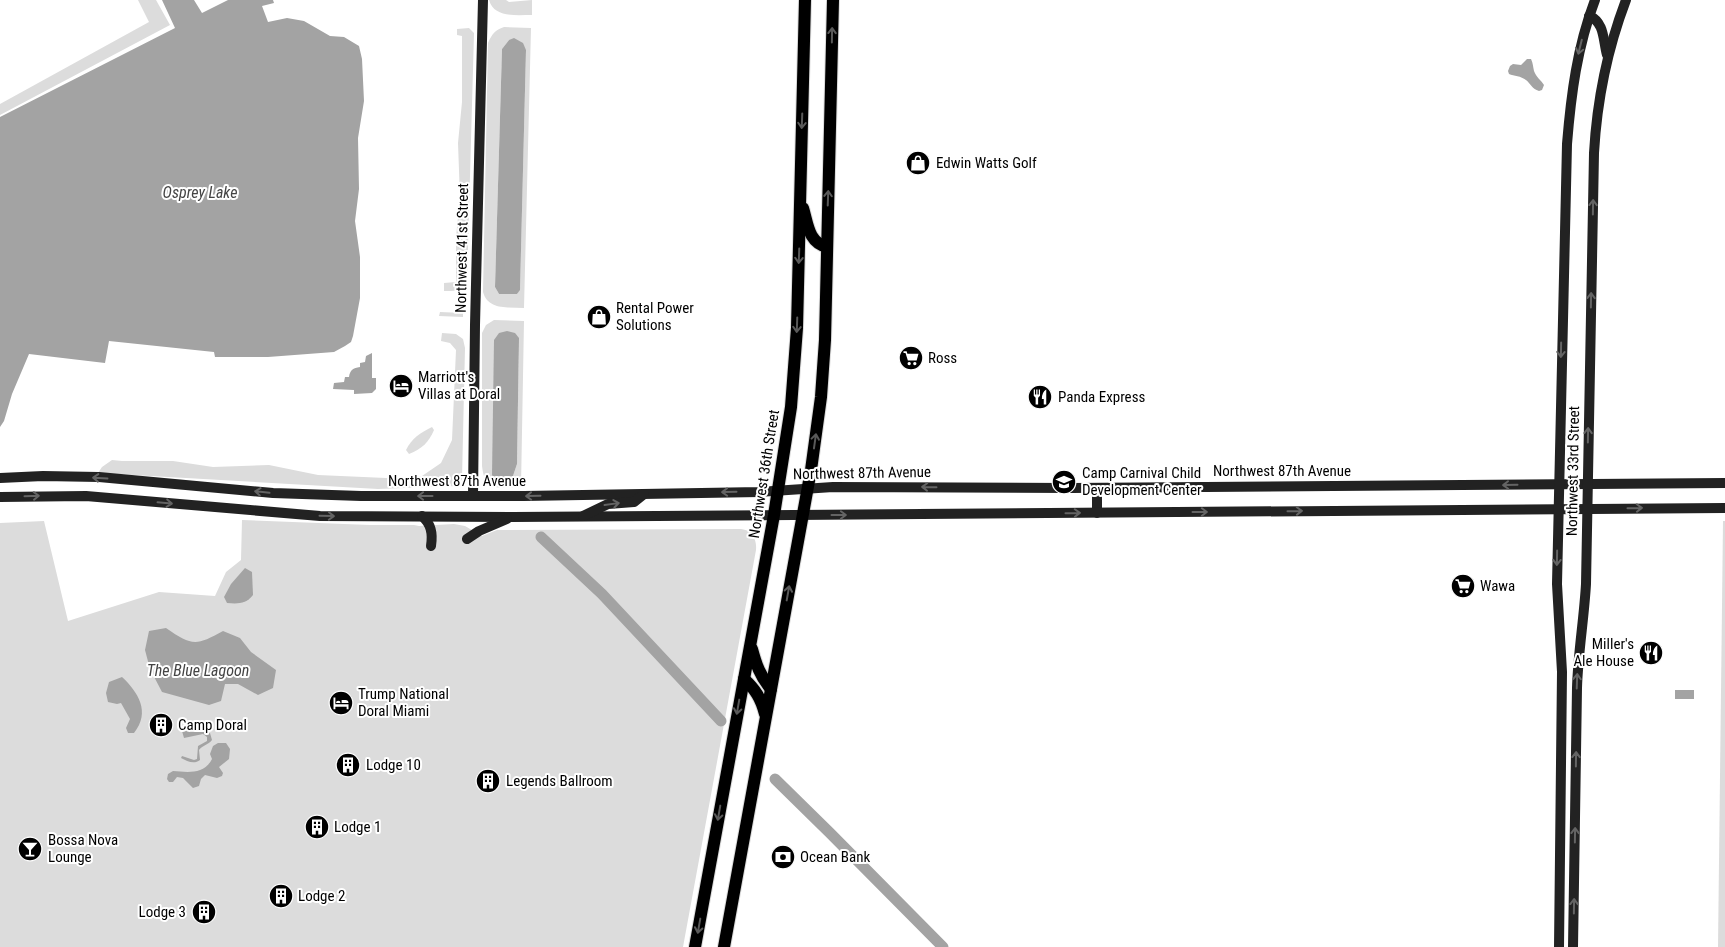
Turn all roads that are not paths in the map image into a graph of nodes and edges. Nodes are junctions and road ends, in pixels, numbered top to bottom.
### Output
1 (483, 0) edge
2 (805, 0) edge
3 (833, 0) edge
4 (1595, 0) edge
5 (1626, 0) edge
6 (1589, 16) junction
7 (1608, 56) junction
8 (800, 201) junction
9 (827, 247) junction
10 (66, 476) junction
11 (0, 478) edge
12 (1725, 483) edge
13 (1558, 484) junction
14 (1587, 484) junction
15 (1097, 488) junction
16 (807, 489) junction
17 (778, 490) junction
18 (644, 494) junction
19 (64, 496) junction
20 (473, 496) junction
21 (0, 497) edge
22 (1725, 508) edge
23 (1558, 509) junction
24 (1587, 509) junction
25 (1098, 513) junction
26 (774, 515) junction
27 (802, 515) junction
28 (422, 516) junction
29 (513, 517) junction
30 (580, 517) junction
31 (468, 539) dead end
32 (431, 546) dead end
33 (750, 642) junction
34 (744, 679) junction
35 (770, 688) junction
36 (766, 716) junction
37 (1559, 919) junction
38 (1572, 946) edge
39 (695, 947) edge
40 (724, 947) edge
41 (1559, 947) edge

1 - 20 main road, Northwest 41st Street
2 -> 8 main road, Northwest 36th Street
9 -> 3 main road
4 - 6 main road, Northwest 33rd Street
5 - 7 main road, Northwest 33rd Street
6 - 7 main road
6 -> 13 main road, Northwest 33rd Street
14 -> 7 main road, Northwest 33rd Street
8 - 9 main road
8 -> 17 main road, Northwest 36th Street
16 -> 9 main road
10 - 11 main road, Northwest 87th Avenue
10 - 19 main road
20 -> 10 main road, Northwest 87th Avenue
12 - 14 main road, Northwest 87th Avenue
13 - 14 main road, Northwest 87th Avenue
13 -> 15 main road, Northwest 87th Avenue
13 - 23 main road, Northwest 33rd Street
14 - 24 main road, Northwest 33rd Street
15 -> 16 main road, Northwest 87th Avenue
15 - 25 main road
16 - 17 main road, Northwest 87th Avenue
16 - 27 main road
17 -> 18 main road, Northwest 87th Avenue
17 - 26 main road, Northwest 36th Street
18 -> 20 main road, Northwest 87th Avenue
30 -> 18 main road
21 -> 19 main road
19 -> 28 main road
24 -> 22 main road
23 - 24 main road
25 -> 23 main road
23 -> 37 main road, Northwest 33rd Street
38 -> 24 main road, Northwest 33rd Street
27 -> 25 main road
26 - 27 main road
26 - 30 main road
26 - 33 main road, Northwest 36th Street
35 -> 27 main road
28 - 29 main road
28 - 32 main road
29 - 30 main road
29 - 31 main road
33 - 34 main road, Northwest 36th Street
33 - 35 main road
34 - 36 main road
34 -> 39 main road, Northwest 36th Street
35 - 36 main road
36 - 40 main road
37 - 38 main road
37 - 41 main road, Northwest 33rd Street

